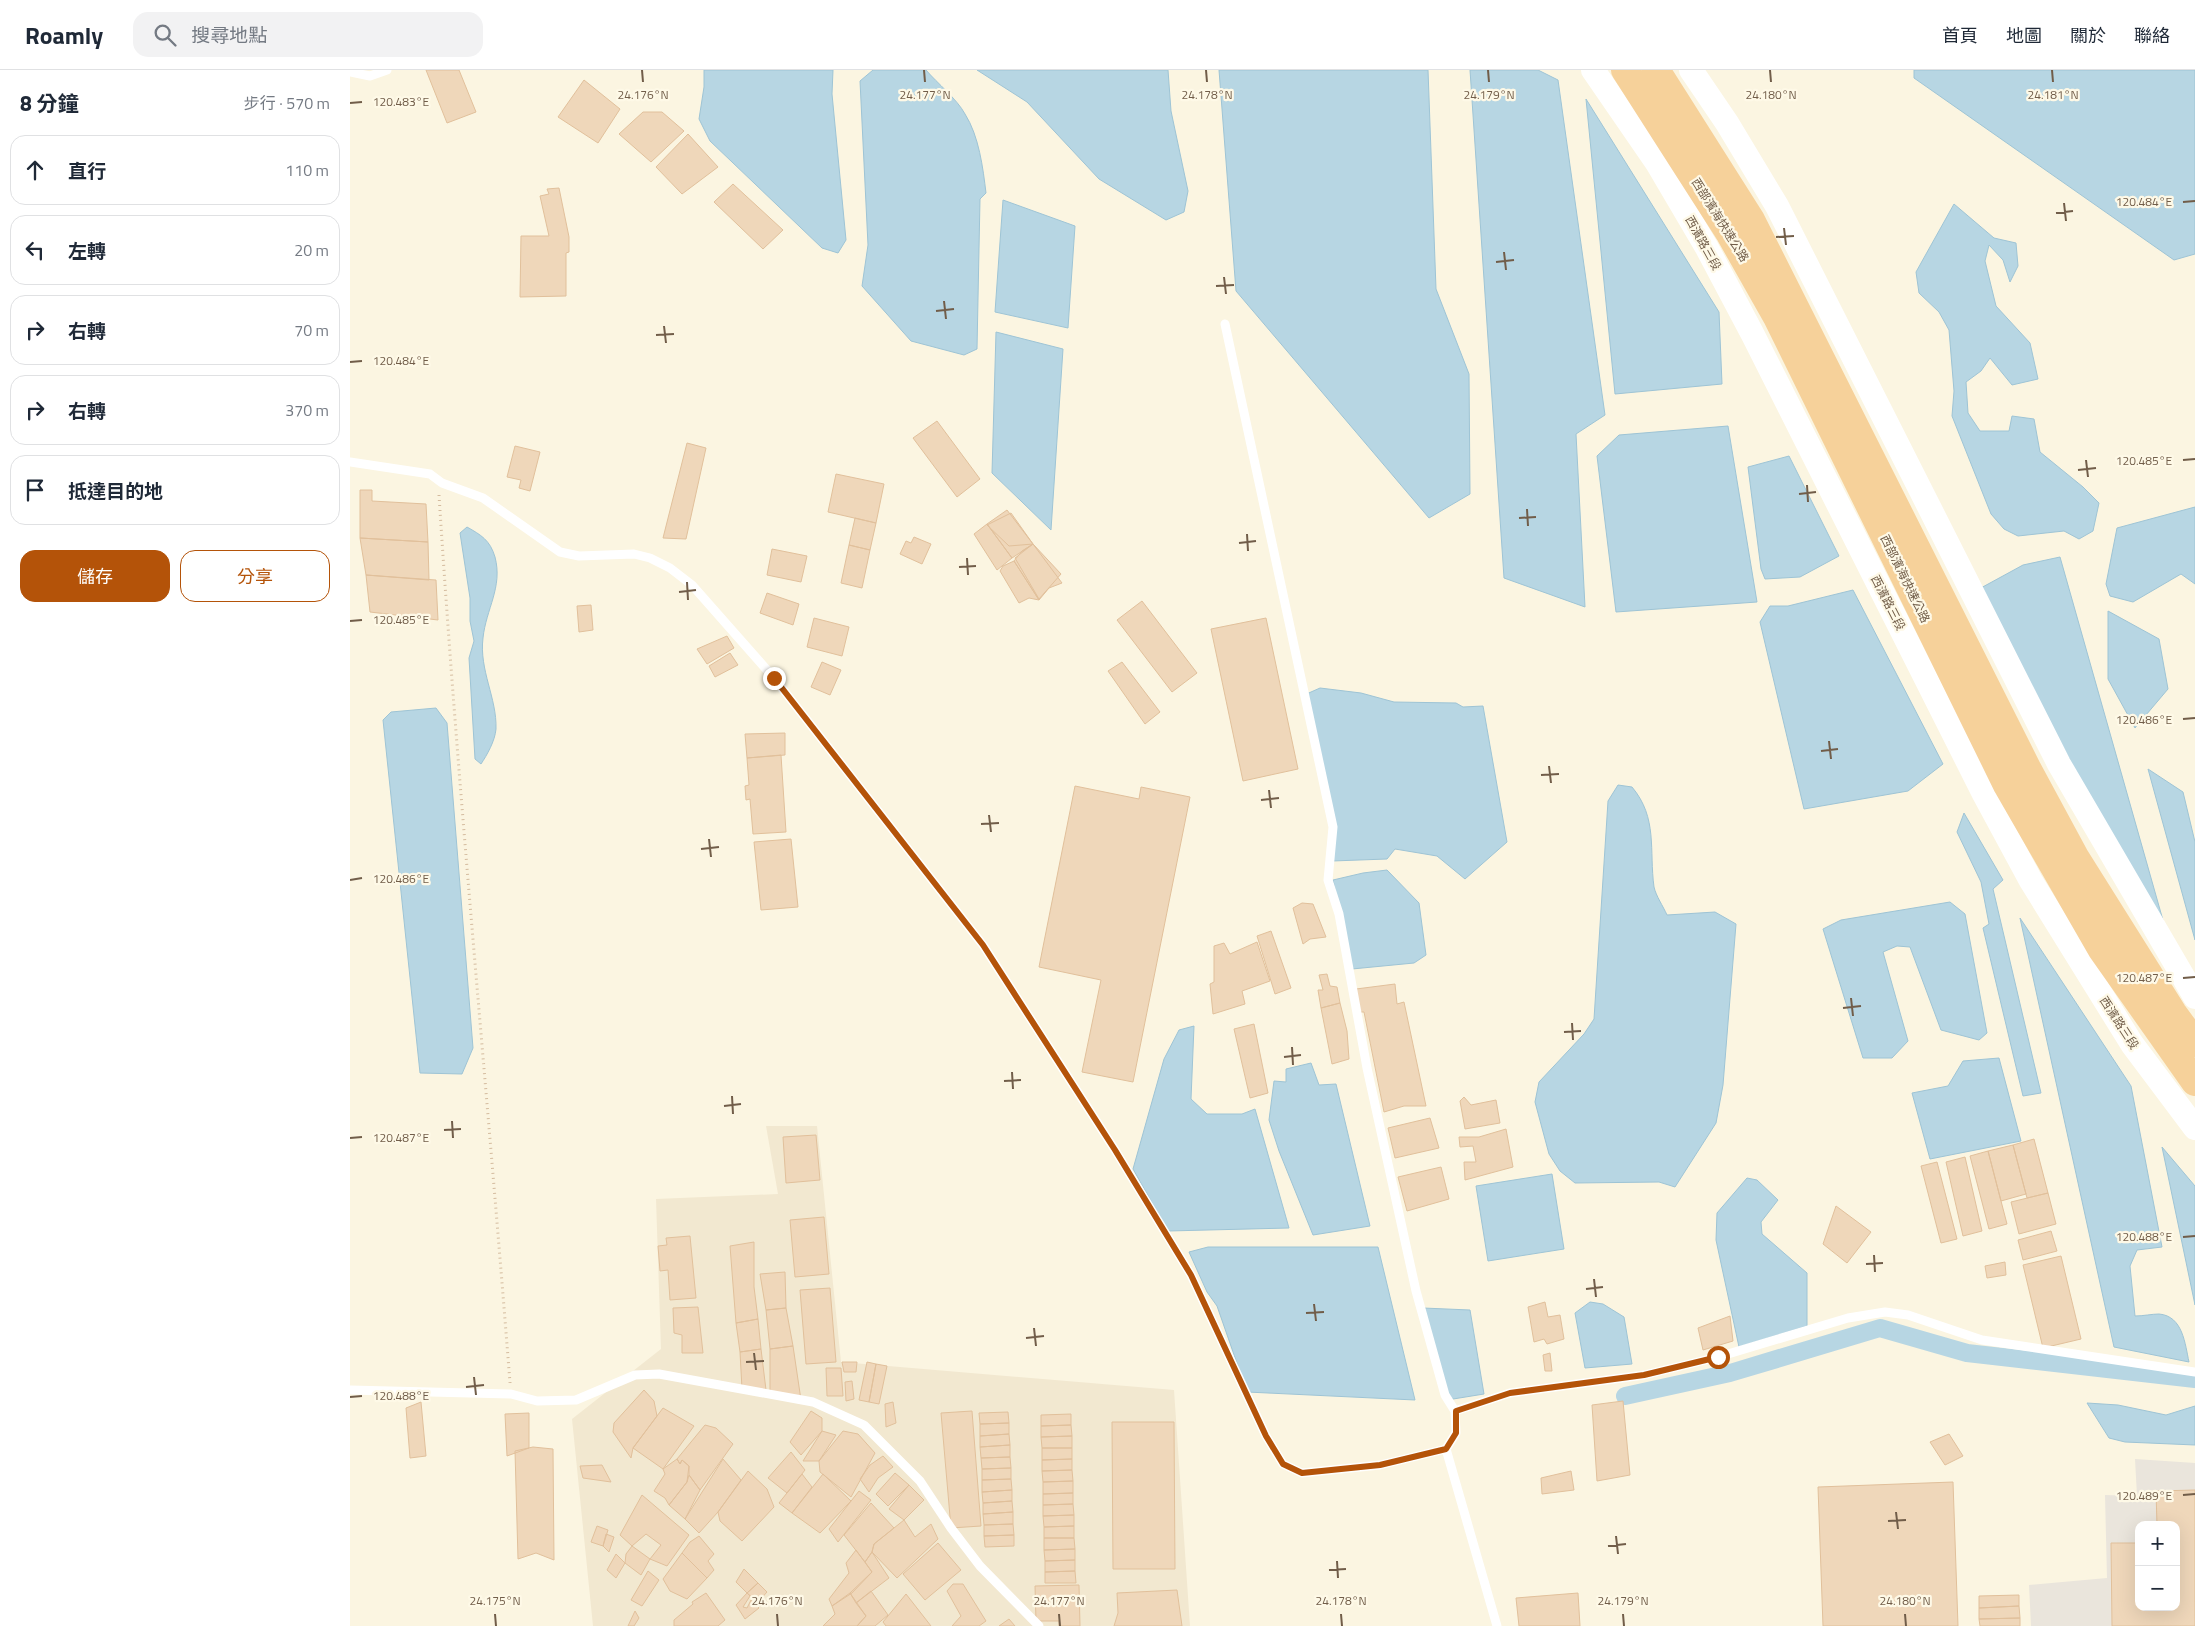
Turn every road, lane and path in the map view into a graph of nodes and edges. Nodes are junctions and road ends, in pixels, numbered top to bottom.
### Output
1 (388, 70) edge
2 (1593, 70) edge
3 (1625, 70) edge
4 (1656, 70) edge
5 (1691, 70) edge
6 (350, 72) edge
7 (1225, 324) dead end
8 (350, 462) edge
9 (438, 480) junction
10 (2195, 997) edge
11 (2162, 1016) junction
12 (2195, 1043) edge
13 (2195, 1082) edge
14 (2195, 1128) edge
15 (2195, 1372) edge
16 (350, 1390) edge
17 (511, 1394) junction
18 (1456, 1411) junction
19 (1446, 1449) junction
20 (1039, 1626) edge
21 (1497, 1626) edge

1 - 6 lane
2 - 14 street, 西濱路三段
3 - 11 highway, 西部濱海快速公路
4 - 11 highway, 西部濱海快速公路
5 - 10 street
7 - 18 lane
8 - 9 lane
9 - 17 path
9 - 19 lane
11 - 12 highway, 西部濱海快速公路
11 - 13 highway, 西部濱海快速公路
15 - 18 lane
16 - 17 lane
17 - 20 lane
18 - 19 lane
19 - 21 lane

